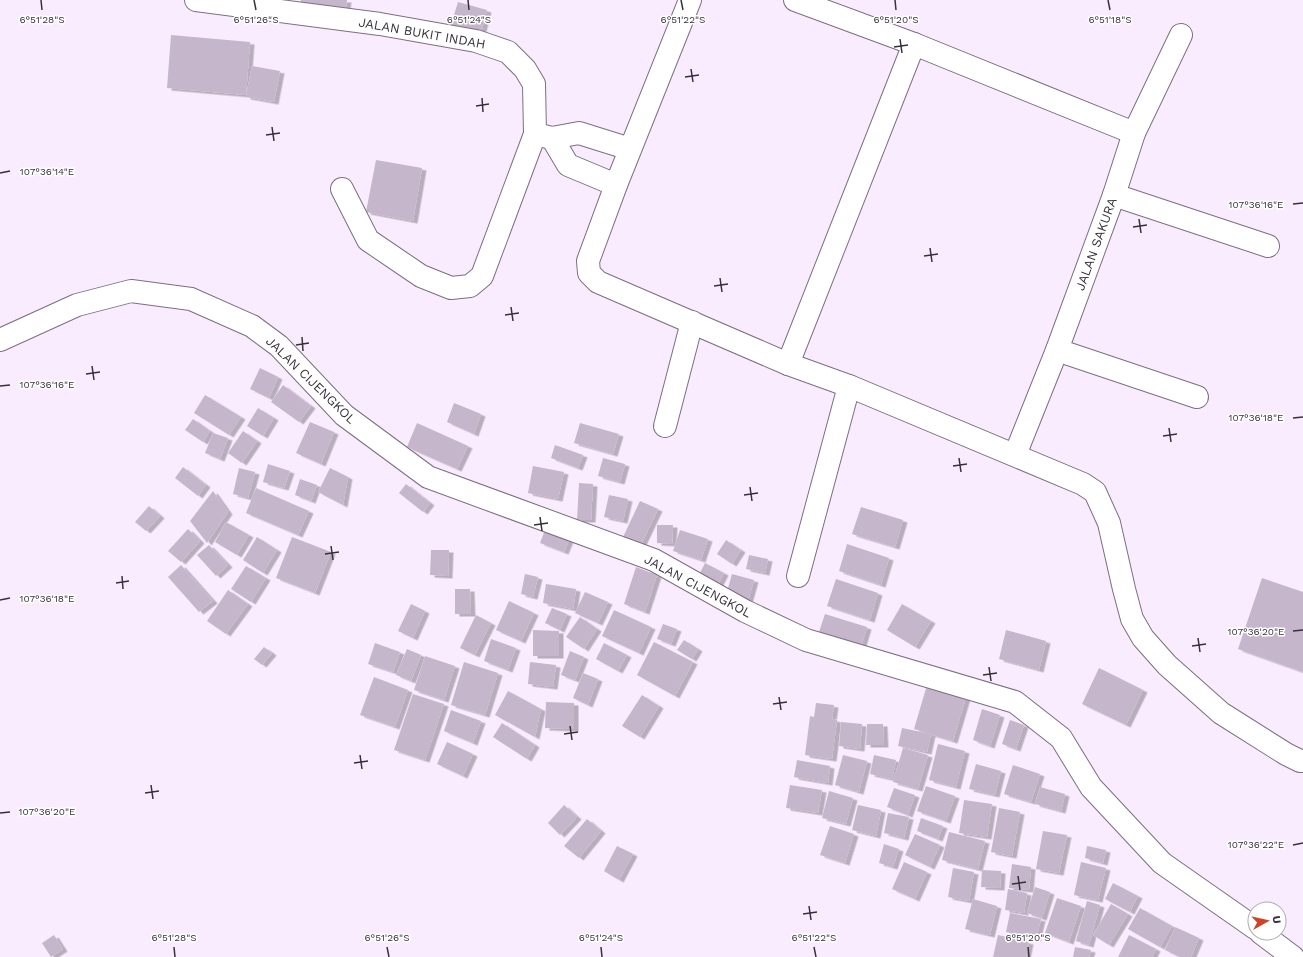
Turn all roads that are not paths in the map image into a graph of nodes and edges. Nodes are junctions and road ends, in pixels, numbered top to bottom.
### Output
1 (196, 0) edge
2 (690, 0) edge
3 (795, 0) edge
4 (1181, 35) dead end
5 (914, 44) junction
6 (1134, 133) junction
7 (543, 136) junction
8 (630, 149) junction
9 (616, 185) junction
10 (342, 189) dead end
11 (1114, 195) junction
12 (1268, 246) dead end
13 (692, 322) junction
14 (0, 340) edge
15 (1057, 350) junction
16 (788, 364) junction
17 (849, 386) junction
18 (1197, 397) dead end
19 (665, 426) dead end
20 (1015, 455) junction
21 (798, 576) dead end
22 (1303, 761) edge
23 (1247, 922) edge
24 (1272, 941) edge
25 (1293, 957) edge

1 - 7 street, JALAN BUKIT INDAH
2 - 8 street
3 - 5 street
4 - 6 street, JALAN SAKURA
5 - 6 street
5 - 16 street
6 - 11 street, JALAN SAKURA
7 - 8 street
7 - 9 street
7 - 10 street
8 - 9 street
9 - 13 street
11 - 12 street
11 - 15 street, JALAN SAKURA
13 - 16 street
13 - 19 street
14 - 23 street, JALAN CIJENGKOL
15 - 18 street
15 - 20 street, JALAN SAKURA
16 - 17 street
17 - 20 street
17 - 21 street
20 - 22 street
24 - 25 street

